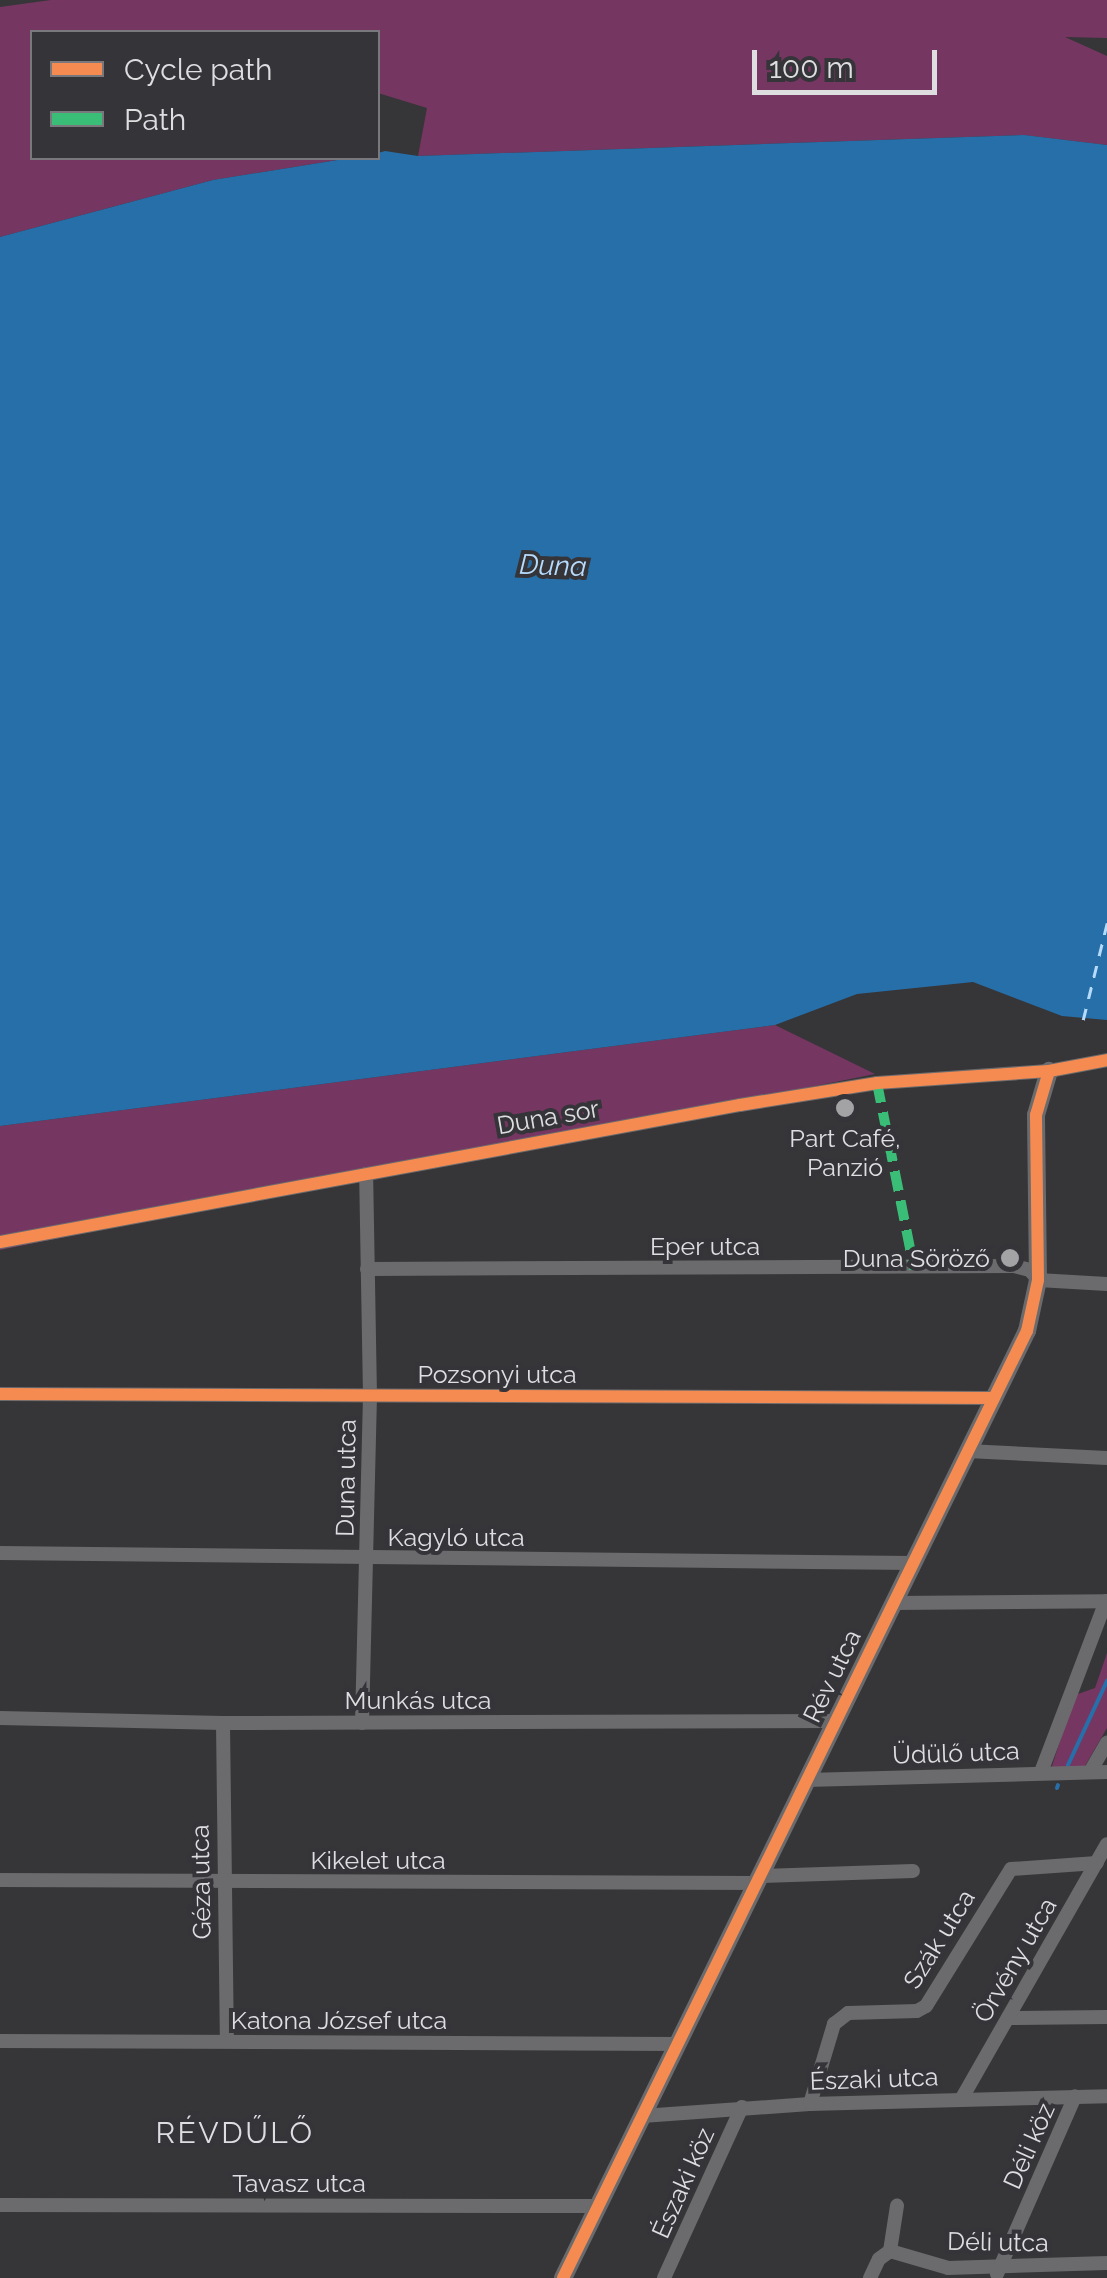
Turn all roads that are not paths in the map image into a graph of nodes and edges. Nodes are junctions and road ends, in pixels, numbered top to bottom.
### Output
1 (1107, 1060) edge
2 (1049, 1071) junction
3 (366, 1174) junction
4 (0, 1242) edge
5 (367, 1270) junction
6 (1038, 1280) junction
7 (1107, 1284) edge
8 (0, 1394) edge
9 (370, 1396) junction
10 (993, 1398) junction
11 (967, 1451) junction
12 (1107, 1458) edge
13 (0, 1553) edge
14 (368, 1558) junction
15 (912, 1563) junction
16 (893, 1603) junction
17 (0, 1718) edge
18 (835, 1721) junction
19 (223, 1723) junction
20 (362, 1723) junction
21 (1107, 1742) edge
22 (1041, 1772) junction
23 (1090, 1772) junction
24 (1107, 1772) edge
25 (806, 1780) junction
26 (1107, 1844) edge
27 (1097, 1863) junction
28 (913, 1872) dead end
29 (0, 1880) edge
30 (758, 1880) junction
31 (222, 1882) junction
32 (1008, 2018) junction
33 (1107, 2018) edge
34 (0, 2041) edge
35 (226, 2042) junction
36 (677, 2044) junction
37 (1075, 2096) junction
38 (1107, 2096) edge
39 (962, 2098) junction
40 (810, 2104) junction
41 (742, 2107) junction
42 (642, 2116) junction
43 (0, 2205) edge
44 (598, 2206) junction
45 (897, 2206) dead end
46 (890, 2251) junction
47 (1107, 2262) edge
48 (997, 2274) edge
49 (563, 2278) edge
50 (664, 2278) edge
51 (870, 2278) edge

1 - 2 street, Duna sor
2 - 3 street, Duna sor
2 - 6 street, Rév utca
3 - 4 street, Duna sor
3 - 5 street, Duna utca
5 - 6 street, Eper utca
5 - 9 street, Duna utca
6 - 7 street, Eper utca
6 - 10 street, Rév utca
8 - 9 street, Pozsonyi utca
9 - 10 street, Pozsonyi utca
9 - 14 street, Duna utca
10 - 11 street, Rév utca
11 - 12 street
11 - 15 street, Rév utca
13 - 14 street, Kagyló utca
14 - 15 street, Kagyló utca
14 - 20 street, Duna utca
15 - 16 street, Rév utca
16 - 18 street, Rév utca
16 - 22 street
17 - 19 street, Munkás utca
18 - 20 street, Munkás utca
18 - 25 street, Rév utca
19 - 20 street, Munkás utca
19 - 31 street, Géza utca
21 - 23 street
22 - 23 street, Üdülő utca
22 - 25 street, Üdülő utca
23 - 24 street, Üdülő utca
25 - 30 street, Rév utca
26 - 27 street, Örvény utca
27 - 32 street, Örvény utca
27 - 40 street, Szák utca
28 - 30 street
29 - 31 street, Kikelet utca
30 - 31 street, Kikelet utca
30 - 36 street, Rév utca
31 - 35 street, Géza utca
32 - 33 street
32 - 39 street, Örvény utca
34 - 35 street, Katona József utca
35 - 36 street, Katona József utca
36 - 42 street, Rév utca
37 - 38 street, Északi utca
37 - 39 street, Északi utca
37 - 48 street, Déli köz
39 - 40 street, Északi utca
40 - 41 street, Északi utca
41 - 42 street, Északi utca
41 - 50 street, Északi köz
42 - 44 street, Rév utca
43 - 44 street, Tavasz utca
44 - 49 street, Rév utca
45 - 46 street
46 - 48 street, Déli utca
46 - 51 street
47 - 48 street, Déli utca

